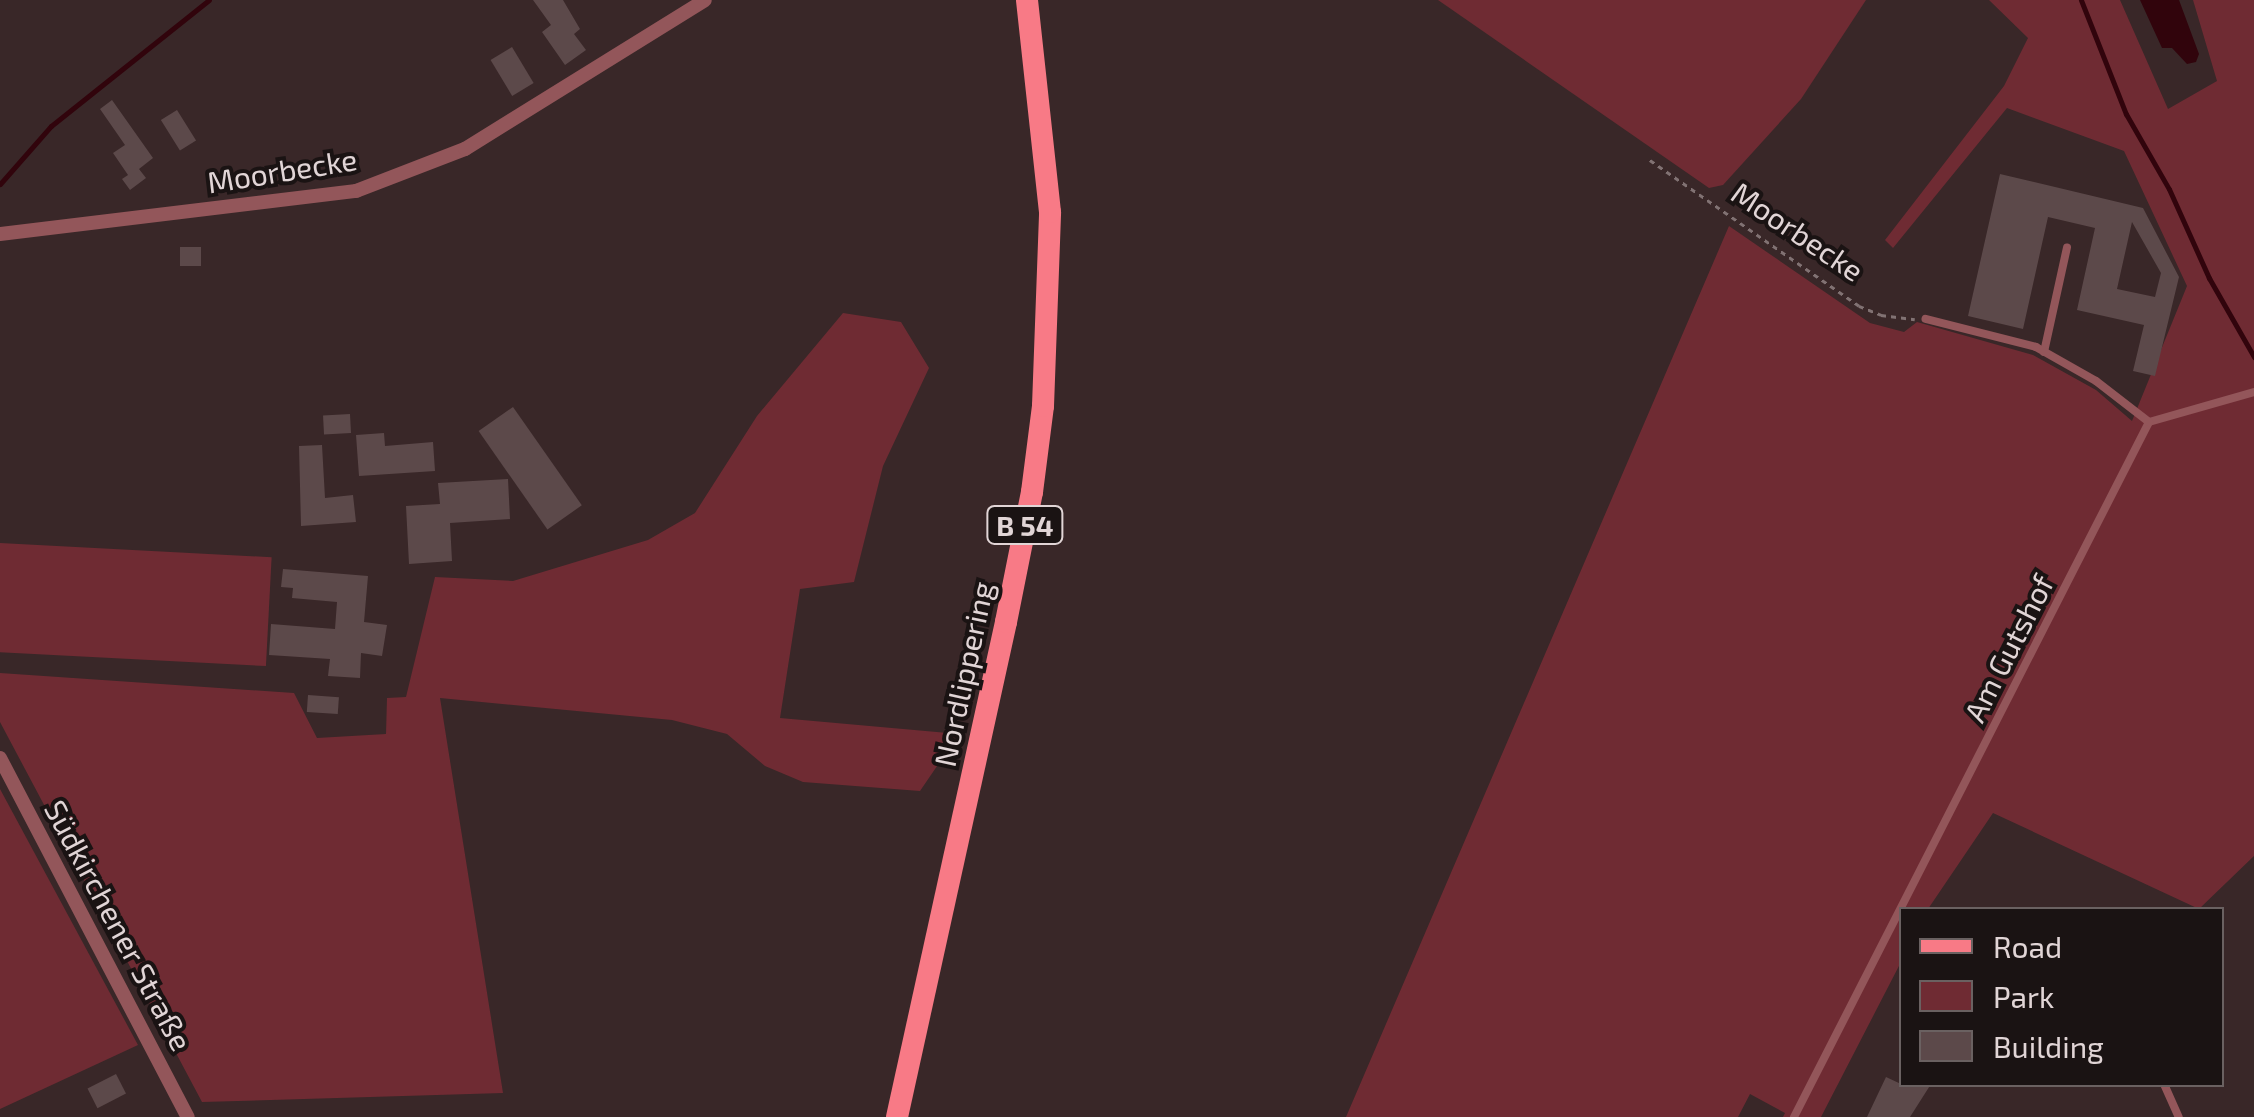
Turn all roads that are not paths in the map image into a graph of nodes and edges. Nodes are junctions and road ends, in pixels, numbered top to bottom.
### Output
1 (705, 0) edge
2 (1027, 0) edge
3 (0, 234) edge
4 (2067, 247) dead end
5 (1926, 319) road end
6 (2044, 352) junction
7 (2254, 392) edge
8 (2149, 422) junction
9 (0, 758) edge
10 (1901, 907) edge
11 (1899, 911) edge
12 (2165, 1087) edge
13 (188, 1117) edge
14 (897, 1117) edge
15 (1794, 1117) edge
16 (2179, 1117) edge

1 - 3 street, Moorbecke
2 - 14 main road, Nordlippering / B 54
4 - 6 lane
5 - 6 lane
6 - 8 lane
7 - 8 lane
8 - 10 lane, Am Gutshof
9 - 13 street, Südkirchener Straße
11 - 15 lane, Am Gutshof
12 - 16 lane

